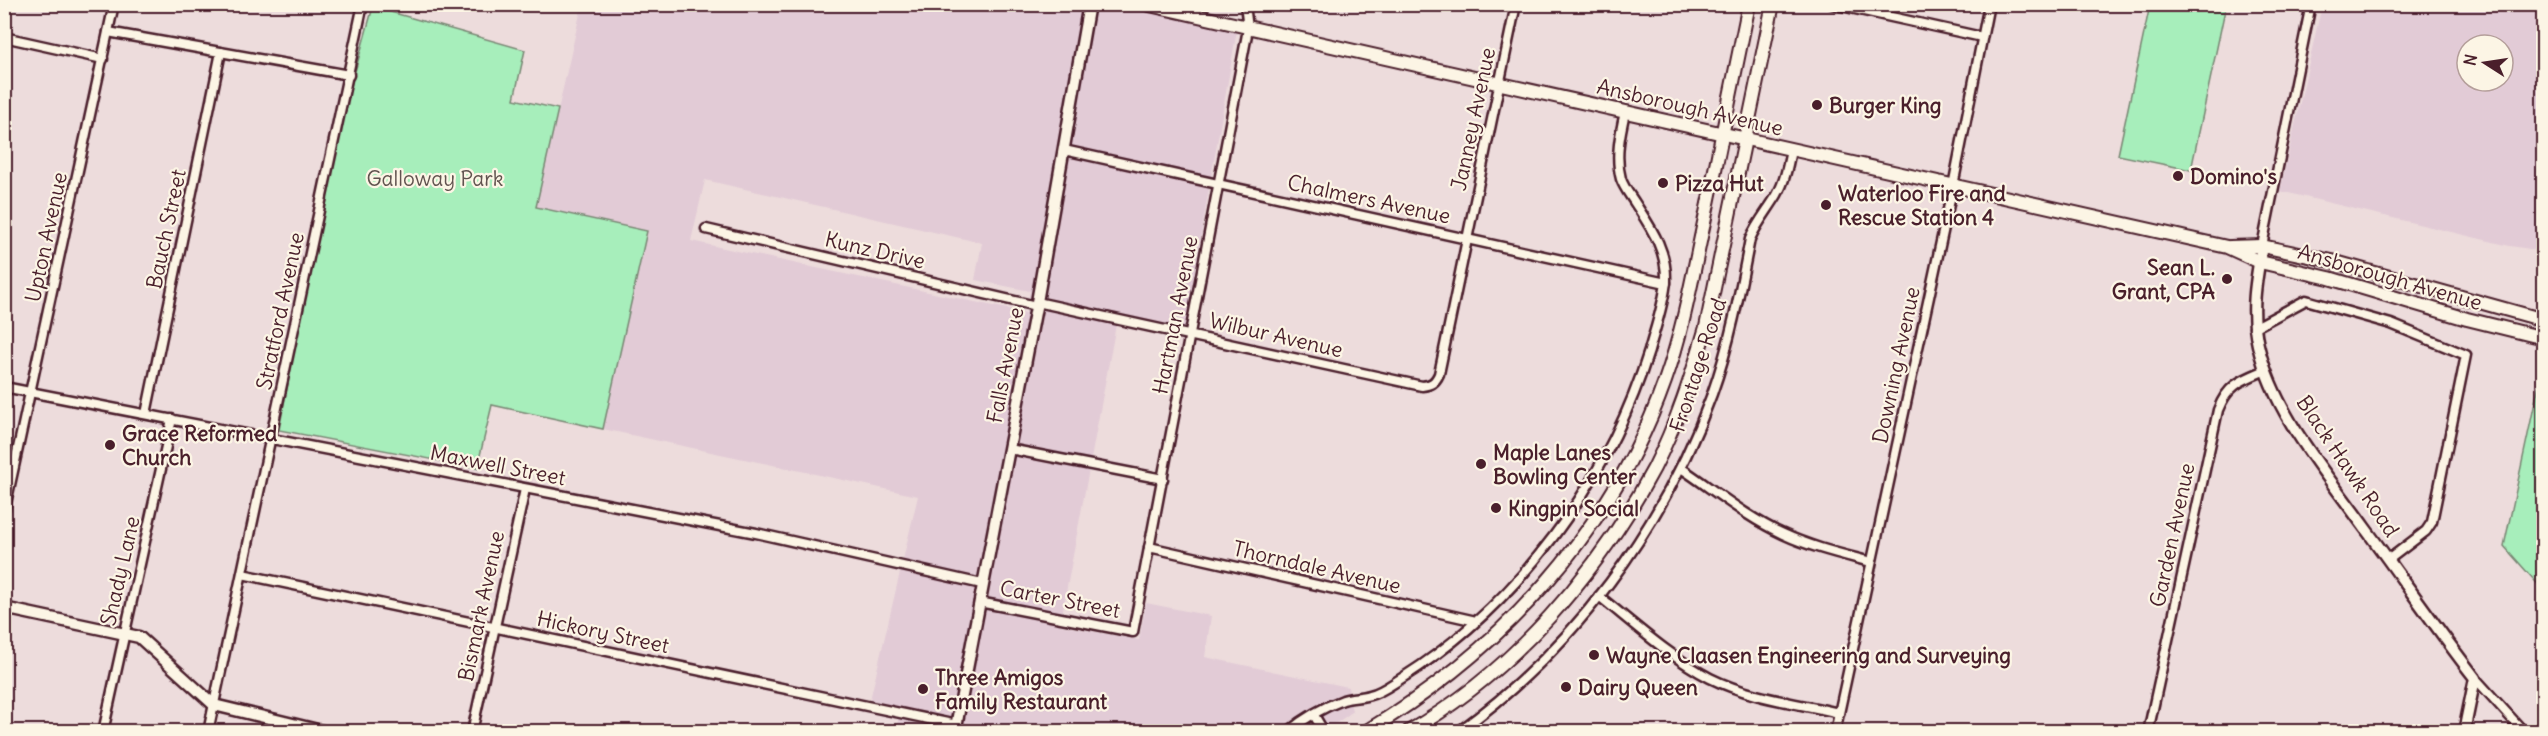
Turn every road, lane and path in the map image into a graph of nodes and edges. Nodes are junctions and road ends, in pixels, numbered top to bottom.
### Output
1 (114, 4) edge
2 (363, 4) edge
3 (1089, 4) edge
4 (1144, 4) edge
5 (1245, 4) edge
6 (1516, 4) edge
7 (1749, 4) edge
8 (1773, 4) edge
9 (1832, 4) edge
10 (1989, 4) edge
11 (2311, 4) edge
12 (1248, 28) junction
13 (108, 32) junction
14 (4, 37) edge
15 (1982, 37) junction
16 (221, 52) junction
17 (103, 59) junction
18 (349, 75) junction
19 (1499, 84) junction
20 (1625, 112) junction
21 (1722, 134) junction
22 (1746, 140) junction
23 (1064, 150) junction
24 (1791, 150) junction
25 (1218, 184) junction
26 (1953, 186) junction
27 (706, 229) dead end
28 (1467, 239) junction
29 (2262, 246) junction
30 (2227, 247) junction
31 (2260, 262) junction
32 (1666, 283) junction
33 (1036, 304) junction
34 (2544, 320) edge
35 (2254, 328) junction
36 (1190, 334) junction
37 (2544, 338) edge
38 (2266, 370) junction
39 (1436, 381) joint
40 (4, 387) edge
41 (30, 393) junction
42 (146, 414) junction
43 (172, 419) junction
44 (271, 438) junction
45 (1009, 449) junction
46 (1681, 468) junction
47 (1163, 478) junction
48 (525, 489) junction
49 (4, 513) edge
50 (1149, 547) junction
51 (2388, 560) junction
52 (1871, 562) junction
53 (242, 574) junction
54 (982, 584) junction
55 (1599, 596) junction
56 (979, 602) junction
57 (4, 608) edge
58 (1476, 621) junction
59 (495, 628) junction
60 (1133, 632) joint
61 (124, 634) junction
62 (2475, 678) junction
63 (214, 705) junction
64 (1839, 713) junction
65 (1314, 715) junction
66 (956, 728) edge
67 (103, 732) edge
68 (208, 732) edge
69 (326, 732) edge
70 (472, 732) edge
71 (1288, 732) edge
72 (1324, 732) edge
73 (1365, 732) edge
74 (1408, 732) edge
75 (1458, 732) edge
76 (1835, 732) edge
77 (2148, 732) edge
78 (2464, 732) edge
79 (2524, 732) edge

1 - 13 street, Upton Avenue
2 - 18 street, Stratford Avenue
3 - 23 street, Falls Avenue
4 - 12 main road, Ansborough Avenue
5 - 12 street, Hartman Avenue
6 - 19 street, Janney Avenue
7 - 21 main road
8 - 22 main road
9 - 15 street
10 - 15 street, Downing Avenue
11 - 29 street, Black Hawk Road
12 - 19 main road, Ansborough Avenue
12 - 25 street, Hartman Avenue
13 - 16 street
13 - 17 street, Upton Avenue
14 - 17 street
15 - 26 street, Downing Avenue
16 - 18 street
16 - 42 street, Bauch Street
17 - 41 street, Upton Avenue
18 - 44 street, Stratford Avenue
19 - 20 main road, Ansborough Avenue
19 - 28 street, Janney Avenue
20 - 21 main road, Ansborough Avenue
20 - 32 street
21 - 22 main road, Ansborough Avenue
21 - 73 main road
22 - 24 main road, Ansborough Avenue
22 - 74 main road
23 - 25 street, Chalmers Avenue
23 - 33 street, Falls Avenue
24 - 26 main road, Ansborough Avenue
24 - 46 street, Frontage Road
25 - 28 street, Chalmers Avenue
25 - 36 street, Hartman Avenue
26 - 30 main road, Ansborough Avenue
26 - 52 street, Downing Avenue
27 - 33 street, Kunz Drive
28 - 32 street, Chalmers Avenue
28 - 39 street, Janney Avenue
29 - 30 main road, Ansborough Avenue
29 - 31 street, Black Hawk Road
29 - 34 main road, Ansborough Avenue
30 - 31 main road, Ansborough Avenue
31 - 35 street, Black Hawk Road
31 - 37 main road, Ansborough Avenue
32 - 58 street
33 - 36 street, Wilbur Avenue
33 - 45 street, Falls Avenue
35 - 38 street, Black Hawk Road
35 - 51 street
36 - 39 street, Wilbur Avenue
36 - 47 street, Hartman Avenue
38 - 51 street, Black Hawk Road
38 - 77 street, Garden Avenue
40 - 41 street, Maxwell Street
41 - 42 street, Maxwell Street
41 - 49 street, Upton Avenue
42 - 43 street, Maxwell Street
43 - 44 street, Maxwell Street
43 - 61 street, Shady Lane
44 - 48 street, Maxwell Street
44 - 53 street, Stratford Avenue
45 - 47 street
45 - 54 street, Falls Avenue
46 - 52 street
46 - 55 street, Frontage Road
47 - 50 street, Hartman Avenue
48 - 54 street, Maxwell Street
48 - 59 street, Bismark Avenue
50 - 58 street, Thorndale Avenue
50 - 60 street, Hartman Avenue
51 - 62 street, Black Hawk Road
52 - 64 street, Downing Avenue
53 - 59 street, Hickory Street
53 - 63 street, Stratford Avenue
54 - 56 street, Falls Avenue
55 - 64 street
55 - 75 street, Frontage Road
56 - 60 street, Carter Street
56 - 66 street, Falls Avenue
57 - 61 street
58 - 65 street
59 - 66 street, Hickory Street
59 - 70 street, Bismark Avenue
61 - 63 street
61 - 67 street, Shady Lane
62 - 78 street
62 - 79 street, Black Hawk Road
63 - 68 street, Stratford Avenue
63 - 69 street
64 - 76 street, Downing Avenue
65 - 71 street
65 - 72 street

